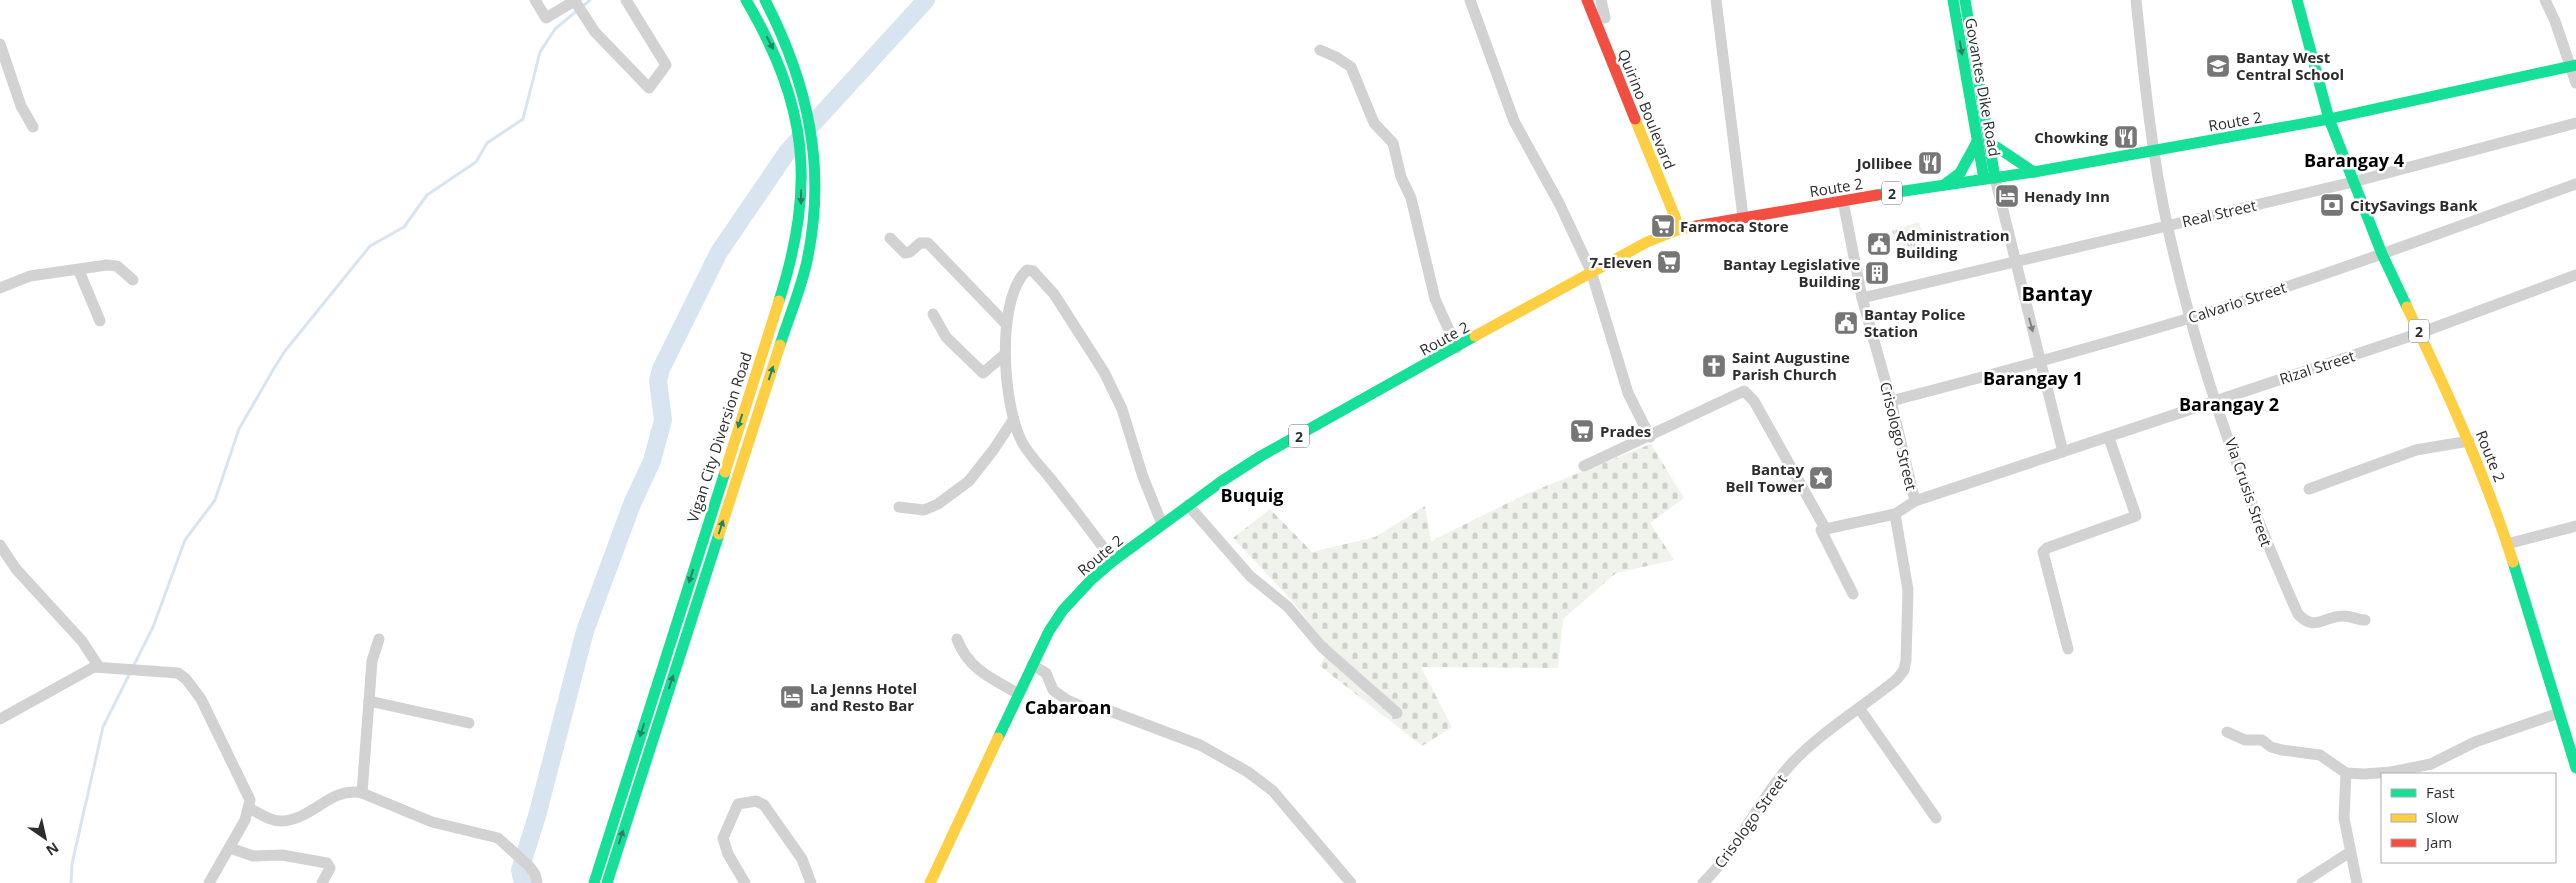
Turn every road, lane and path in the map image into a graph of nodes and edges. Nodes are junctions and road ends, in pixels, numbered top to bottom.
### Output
1 (536, 0) edge
2 (626, 0) edge
3 (746, 0) edge
4 (765, 0) edge
5 (1470, 0) edge
6 (1587, 0) edge
7 (1602, 0) edge
8 (1716, 0) edge
9 (1953, 0) edge
10 (1965, 0) edge
11 (2136, 0) edge
12 (2297, 0) edge
13 (2545, 0) edge
14 (576, 2) edge
15 (1606, 18) dead end
16 (0, 44) edge
17 (1320, 50) dead end
18 (2573, 65) edge
19 (1976, 66) junction
20 (1964, 69) junction
21 (2576, 83) edge
22 (2329, 120) junction
23 (2576, 123) edge
24 (33, 127) dead end
25 (1977, 142) junction
26 (1989, 142) junction
27 (2154, 151) junction
28 (2034, 172) junction
29 (1990, 178) junction
30 (2353, 182) junction
31 (2576, 184) edge
32 (1942, 186) junction
33 (1843, 201) junction
34 (1744, 218) junction
35 (2168, 225) junction
36 (1680, 229) junction
37 (890, 238) dead end
38 (2382, 254) junction
39 (2015, 261) junction
40 (79, 271) junction
41 (1591, 271) junction
42 (2576, 275) edge
43 (133, 280) dead end
44 (0, 288) edge
45 (1862, 298) junction
46 (933, 314) dead end
47 (2191, 318) junction
48 (100, 321) dead end
49 (1006, 324) junction
50 (2420, 333) junction
51 (1457, 348) junction
52 (1004, 355) junction
53 (2041, 361) junction
54 (2217, 400) junction
55 (1891, 401) junction
56 (1013, 420) junction
57 (1650, 437) junction
58 (2109, 438) junction
59 (2468, 441) junction
60 (2063, 452) junction
61 (1584, 466) dead end
62 (2309, 489) dead end
63 (1915, 501) junction
64 (1188, 505) junction
65 (899, 507) dead end
66 (1895, 514) junction
67 (1162, 524) junction
68 (2576, 526) edge
69 (1823, 528) junction
70 (2507, 544) junction
71 (0, 545) edge
72 (1113, 560) junction
73 (1853, 594) dead end
74 (2365, 620) dead end
75 (378, 638) dead end
76 (957, 639) dead end
77 (2068, 649) dead end
78 (1032, 665) junction
79 (99, 667) junction
80 (1019, 694) junction
81 (369, 701) junction
82 (1859, 708) junction
83 (1397, 713) dead end
84 (2559, 713) junction
85 (0, 719) edge
86 (469, 723) dead end
87 (2227, 732) dead end
88 (2576, 768) edge
89 (2346, 773) junction
90 (362, 792) junction
91 (249, 808) junction
92 (1936, 818) dead end
93 (230, 848) junction
94 (2350, 852) junction
95 (210, 883) edge
96 (322, 883) edge
97 (537, 883) edge
98 (594, 883) edge
99 (607, 883) edge
100 (745, 883) edge
101 (811, 883) edge
102 (930, 883) edge
103 (1351, 883) edge
104 (1704, 883) edge
105 (2302, 883) edge
106 (2357, 883) edge

1 - 14 street
2 - 14 street
3 -> 98 main road, Vigan City Diversion Road
99 -> 4 main road, Vigan City Diversion Road
5 - 41 street
6 - 36 main road, Quirino Boulevard
7 - 15 street
8 - 34 street
9 -> 20 main road, Govantes Dike Road
10 - 19 main road, Govantes Dike Road
11 - 27 street, Via Crusis Street
12 - 22 main road
13 - 18 street
16 - 24 street
17 - 51 street
18 - 21 street
18 - 22 main road
19 - 20 main road
19 - 26 main road, Govantes Dike Road
20 - 25 main road, Govantes Dike Road
22 - 27 main road, Route 2 / 2
22 - 30 main road, Route 2 / 2
23 - 30 street, Real Street
25 - 29 main road, Govantes Dike Road
25 - 32 main road
26 - 28 main road
26 - 29 main road, Govantes Dike Road
27 - 28 main road, Route 2 / 2
27 - 35 street, Via Crusis Street
28 - 29 main road, Route 2 / 2
29 - 32 main road, Route 2 / 2
29 - 39 street
30 - 35 street, Real Street
30 - 38 main road, Route 2 / 2
31 - 38 street, Calvario Street
32 - 33 main road, Route 2 / 2
33 - 34 main road, Route 2 / 2
33 - 45 street, Crisologo Street
34 - 36 main road, Route 2 / 2
35 - 39 street, Real Street
35 - 47 street, Via Crusis Street
36 - 41 main road, Route 2 / 2
37 - 49 street
38 - 47 street, Calvario Street
38 - 50 main road, Route 2 / 2
39 - 45 street, Real Street
39 -> 53 street
40 - 43 street
40 - 44 street
40 - 48 street
41 - 51 main road, Route 2 / 2
41 - 57 street
42 - 50 street, Rizal Street
45 - 55 street, Crisologo Street
46 - 52 street
47 - 53 street, Calvario Street
47 - 54 street, Via Crusis Street
49 - 52 street
49 - 67 street
50 - 54 street, Rizal Street
50 - 59 main road, Route 2 / 2
51 - 64 main road, Route 2 / 2
52 - 56 street
53 - 55 street, Calvario Street
53 - 60 street
54 - 58 street, Rizal Street
54 - 74 street, Via Crusis Street
55 - 63 street, Crisologo Street
56 - 65 street
56 - 72 street
57 - 61 street
57 - 69 street
58 - 60 street, Rizal Street
58 - 77 street
59 - 62 street
59 - 70 main road, Route 2 / 2
60 - 63 street, Rizal Street
63 - 66 street, Crisologo Street
64 - 67 main road, Route 2 / 2
64 - 83 street
66 - 69 street
66 - 82 street, Crisologo Street
67 - 72 main road, Route 2 / 2
68 - 70 street
69 - 73 street
70 - 84 main road, Route 2 / 2
71 - 79 street
72 - 78 main road, Route 2 / 2
75 - 81 street
76 - 80 street
78 - 80 main road, Route 2 / 2
78 - 103 street
79 - 85 street
79 - 91 street
80 - 102 main road, Route 2 / 2
81 - 86 street
81 - 90 street
82 - 92 street
82 - 104 street, Crisologo Street
84 - 88 main road, Route 2 / 2
84 - 89 street
87 - 89 street
89 - 94 street
90 - 91 street
90 - 97 street
91 - 93 street
93 - 95 street
93 - 96 street
94 - 105 street
94 - 106 street
100 - 101 street

